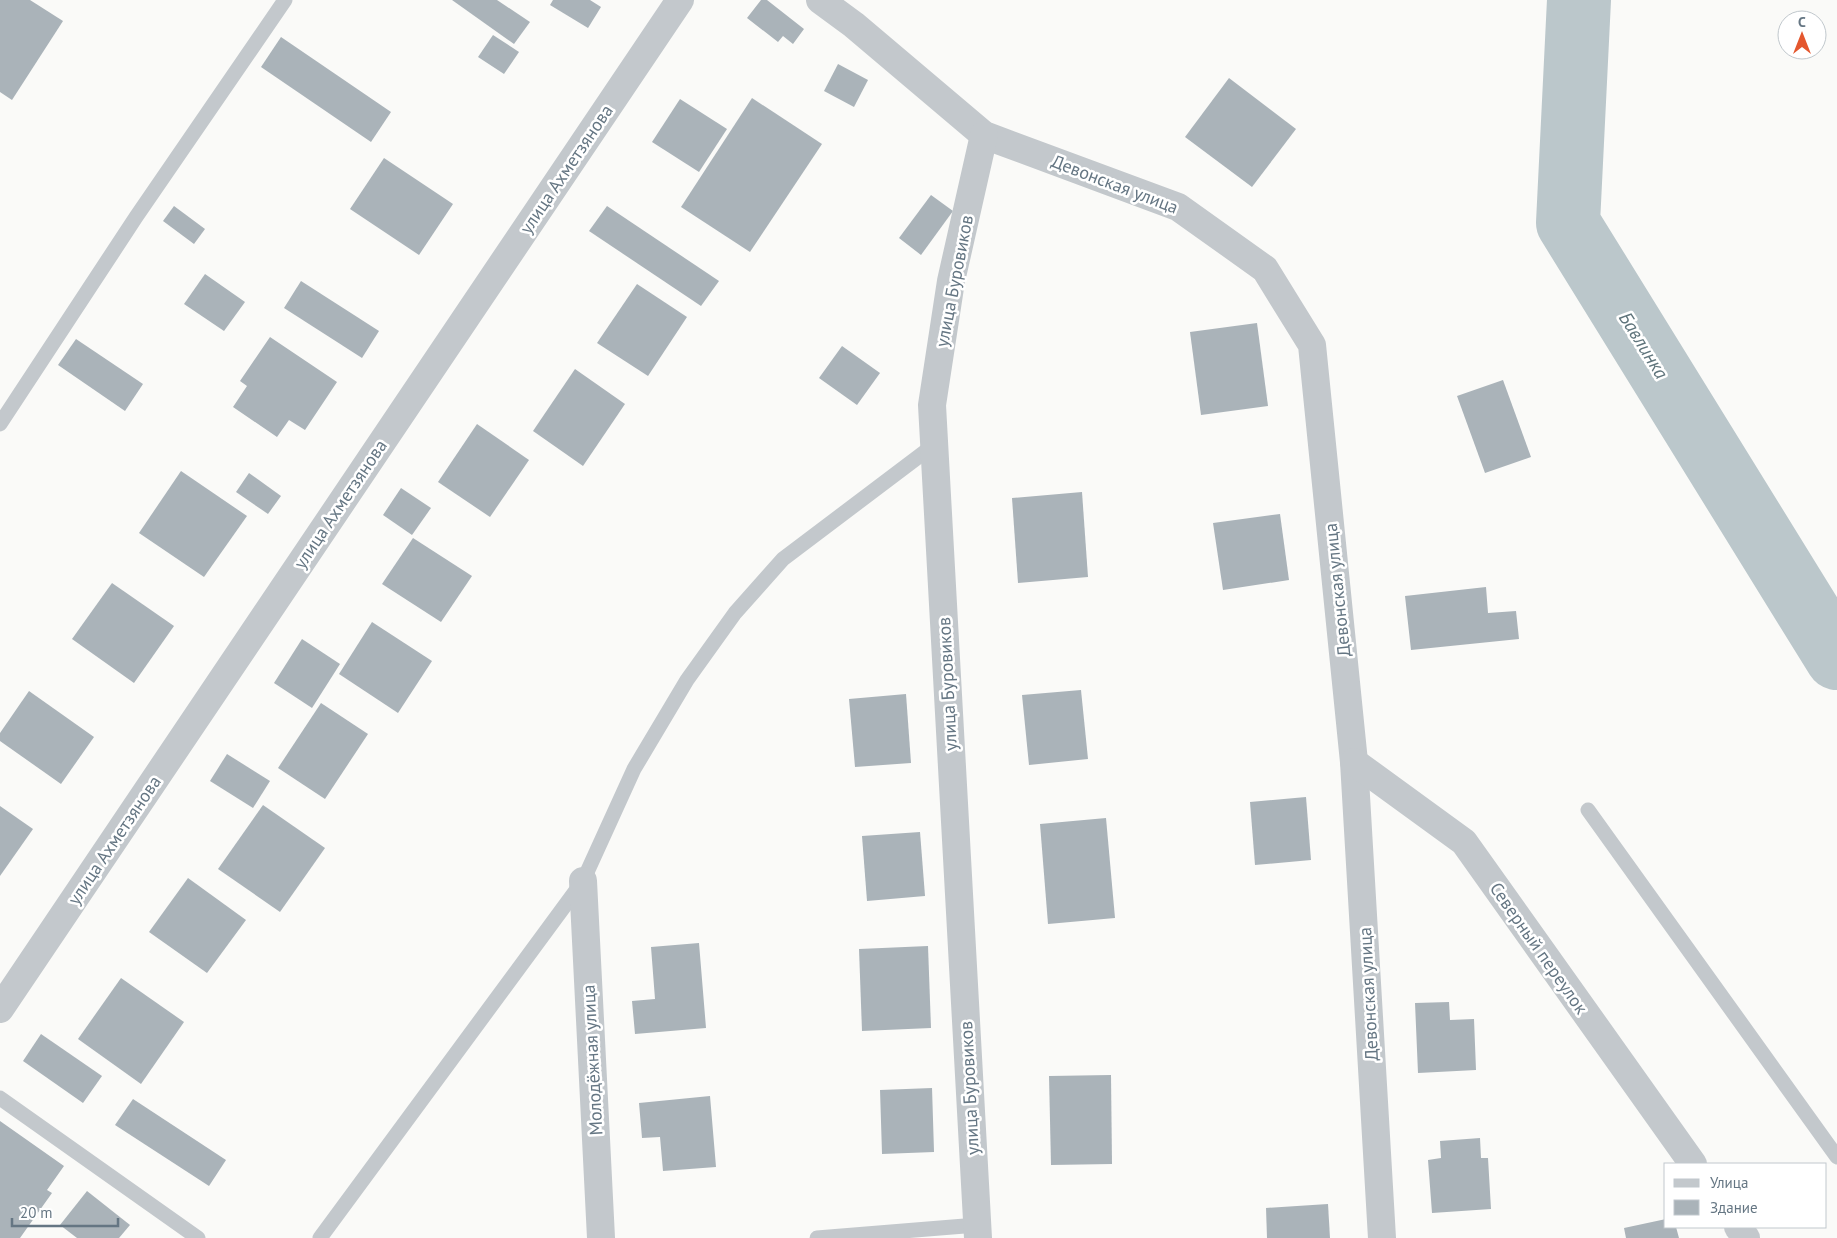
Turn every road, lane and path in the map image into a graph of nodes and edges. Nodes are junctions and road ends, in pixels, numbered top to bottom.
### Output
1 (285, 0) edge
2 (680, 0) edge
3 (820, 0) edge
4 (984, 135) junction
5 (0, 424) edge
6 (934, 445) junction
7 (1354, 762) junction
8 (1588, 810) dead end
9 (582, 881) junction
10 (0, 1009) edge
11 (0, 1098) edge
12 (1837, 1157) edge
13 (1692, 1163) edge
14 (977, 1232) edge
15 (198, 1238) edge
16 (320, 1238) edge
17 (601, 1238) edge
18 (817, 1238) edge
19 (1382, 1238) edge

1 - 5 lane
2 - 10 street, улица Ахметзянова
3 - 4 street, Девонская улица
4 - 6 street, улица Буровиков
4 - 7 street, Девонская улица
6 - 9 lane
6 - 14 street, улица Буровиков
7 - 13 street, Северный переулок
7 - 19 street, Девонская улица
8 - 12 lane
9 - 16 lane
9 - 17 street, Молодёжная улица
11 - 15 lane
14 - 18 lane

